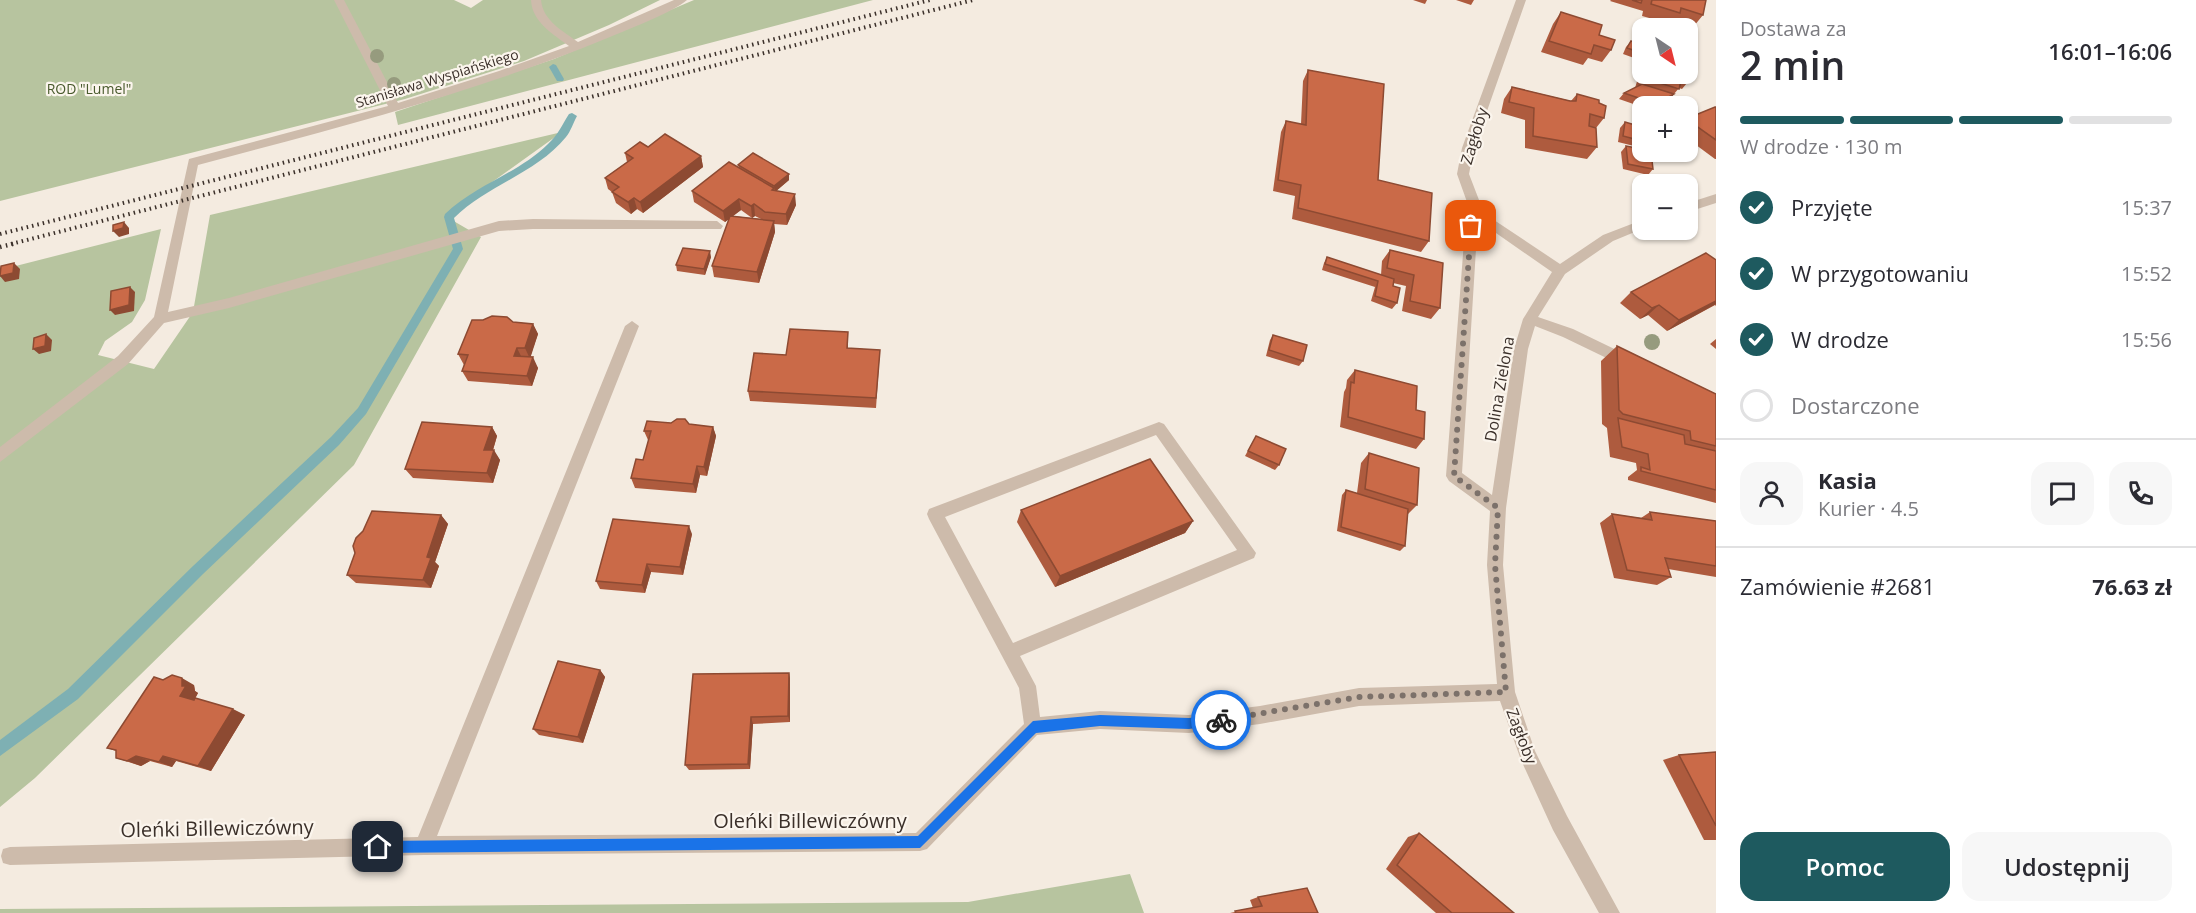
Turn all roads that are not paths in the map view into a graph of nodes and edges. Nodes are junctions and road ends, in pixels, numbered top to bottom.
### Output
1 (339, 0) edge
2 (536, 0) edge
3 (682, 0) edge
4 (1521, 0) edge
5 (577, 46) junction
6 (395, 109) junction
7 (1716, 198) edge
8 (1473, 202) junction
9 (1698, 204) edge
10 (717, 225) edge
11 (1632, 228) edge
12 (1560, 271) junction
13 (160, 319) junction
14 (1530, 319) junction
15 (632, 326) dead end
16 (1642, 369) edge
17 (0, 456) edge
18 (1498, 508) junction
19 (1009, 653) junction
20 (1506, 692) junction
21 (1033, 727) junction
22 (424, 846) junction
23 (10, 856) dead end
24 (1610, 913) edge

1 - 6 street
2 - 5 street
3 - 5 street, Stanisława Wyspiańskiego
4 - 8 street, Zagłoby
5 - 6 street, Stanisława Wyspiańskiego
6 - 13 street, Stanisława Wyspiańskiego
7 - 9 street
8 - 12 street
8 - 18 street, Zagłoby
10 - 13 street
11 - 12 street, Dolina Zielona
12 - 14 street, Dolina Zielona
13 - 17 street
14 - 16 street
14 - 18 street, Dolina Zielona
15 - 22 street
18 - 20 street, Zagłoby
19 - 19 street
19 - 21 street
20 - 21 street
20 - 24 street, Zagłoby
21 - 22 street, Oleńki Billewiczówny
22 - 23 street, Oleńki Billewiczówny

